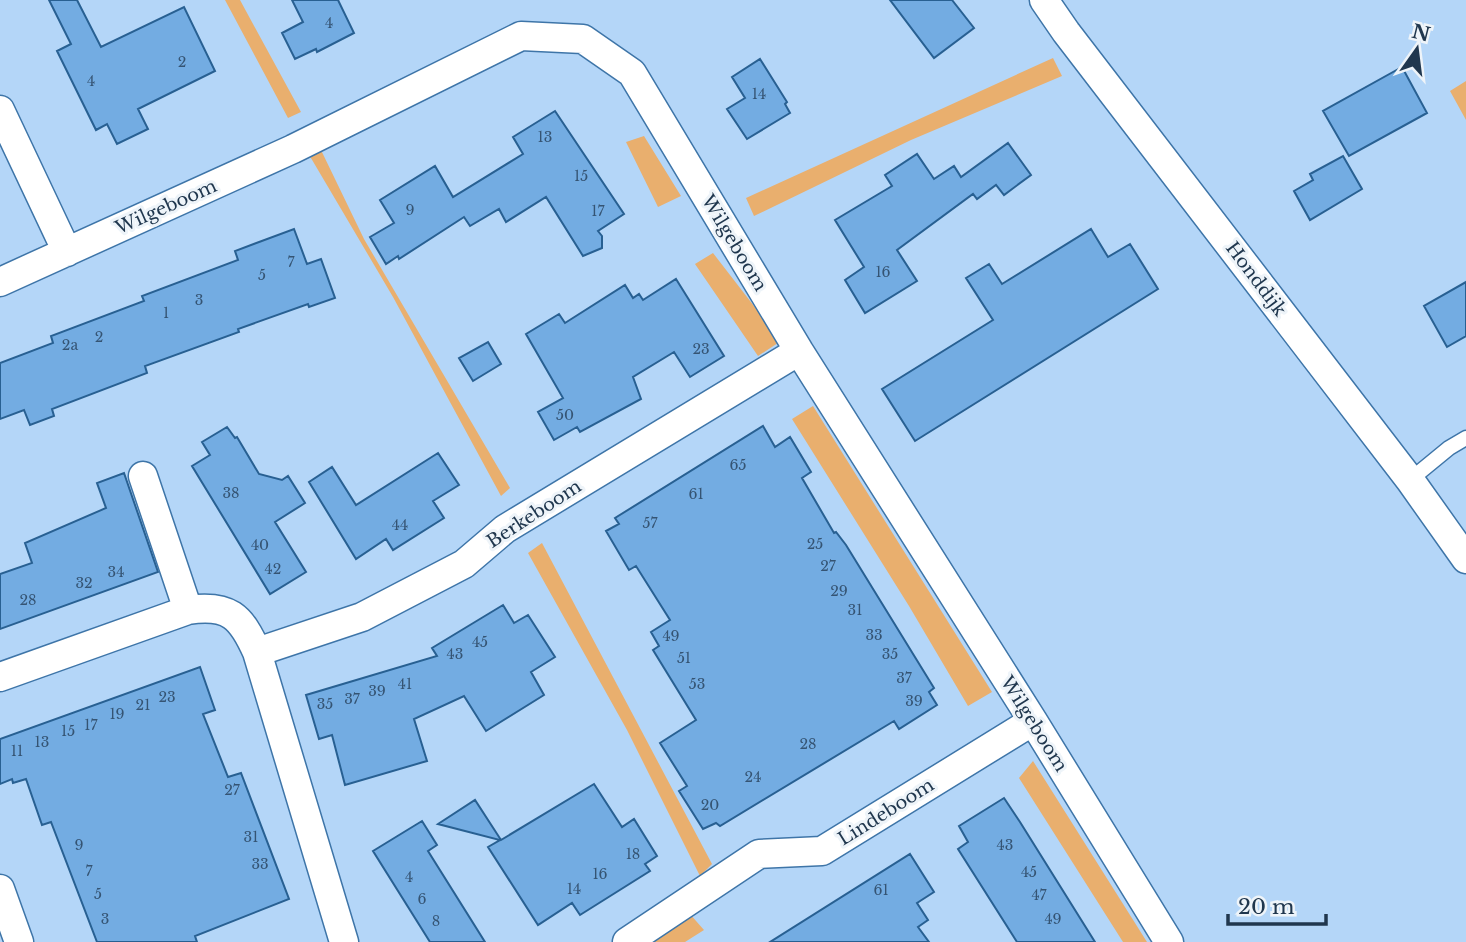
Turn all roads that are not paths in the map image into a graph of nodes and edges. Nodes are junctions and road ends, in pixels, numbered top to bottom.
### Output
1 (1044, 0) edge
2 (0, 110) edge
3 (67, 252) junction
4 (0, 282) edge
5 (799, 351) junction
6 (1466, 438) edge
7 (143, 476) dead end
8 (1410, 480) junction
9 (1466, 559) edge
10 (188, 610) junction
11 (257, 652) junction
12 (0, 677) edge
13 (1033, 721) junction
14 (0, 889) edge
15 (19, 942) edge
16 (344, 942) edge
17 (626, 942) edge
18 (1168, 942) edge

1 - 8 street, Honddijk
2 - 3 street
3 - 4 street, Wilgeboom
3 - 5 street, Wilgeboom
5 - 11 street, Berkeboom
5 - 13 street, Wilgeboom
6 - 8 lane
7 - 10 street
8 - 9 street, Honddijk
10 - 11 street
10 - 12 street
11 - 16 street
13 - 17 street, Lindeboom
13 - 18 street, Wilgeboom
14 - 15 street

